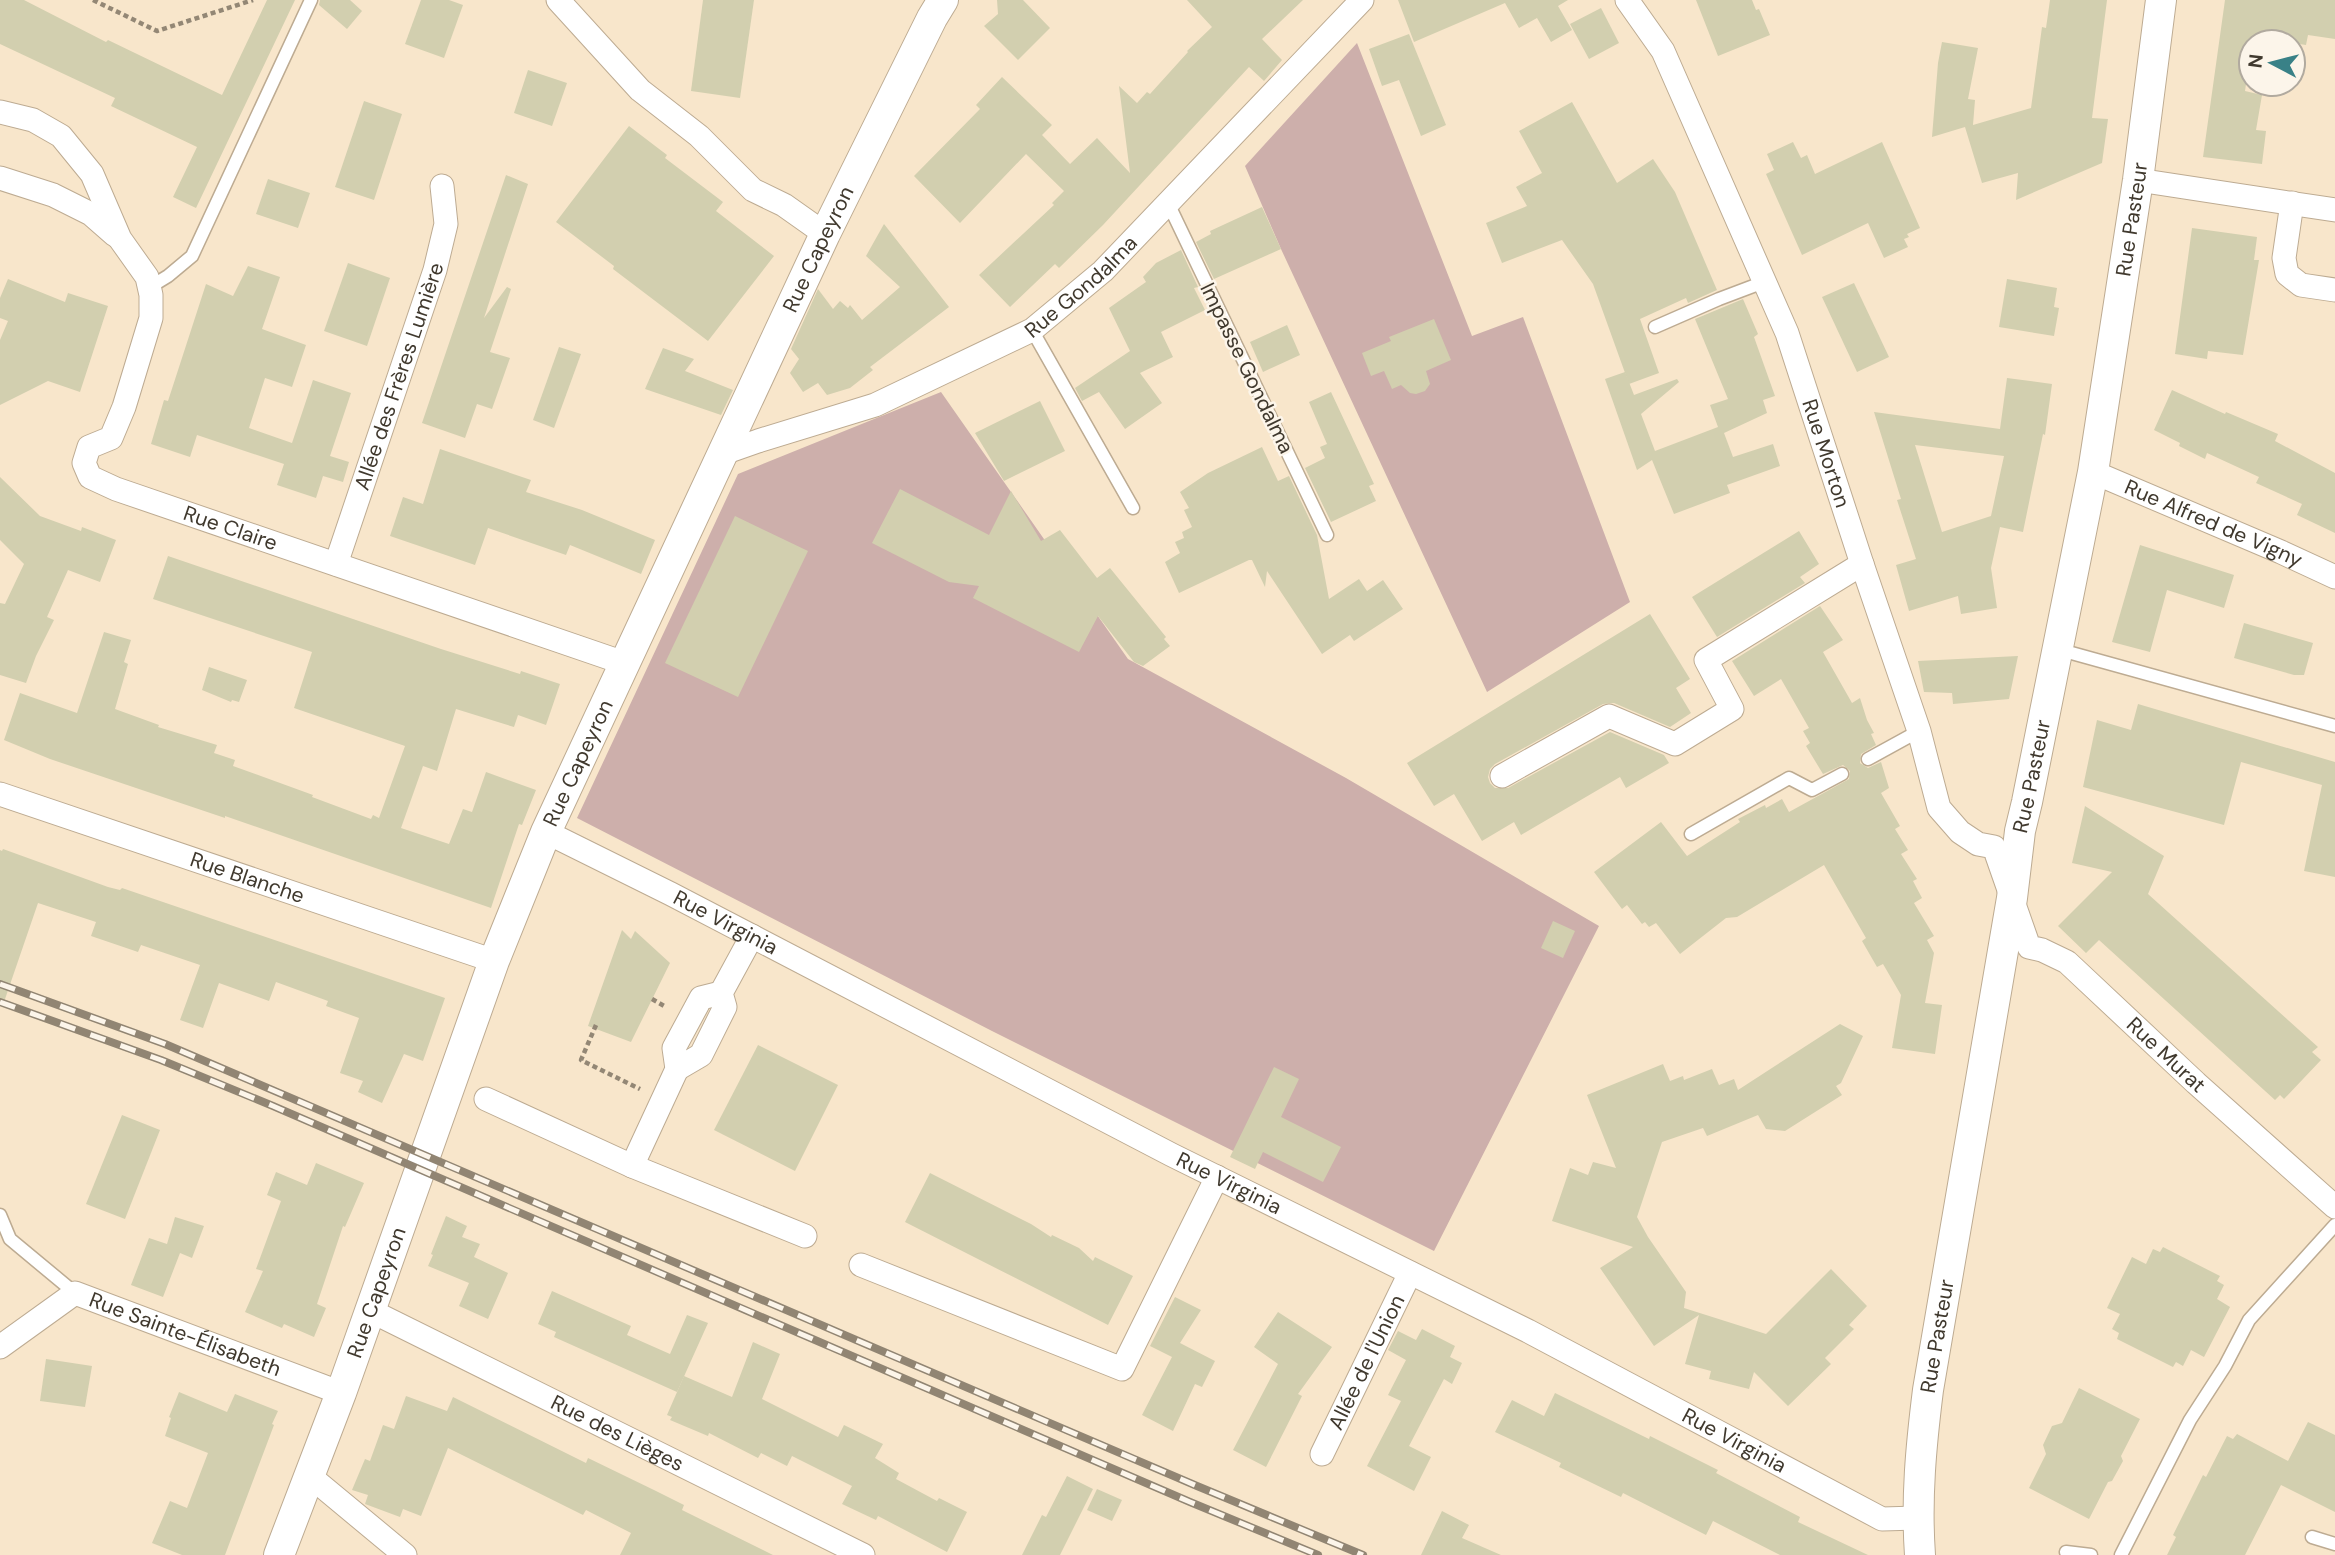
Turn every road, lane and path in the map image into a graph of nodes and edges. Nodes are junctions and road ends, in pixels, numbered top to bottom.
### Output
1 (93, 0) edge
2 (253, 0) edge
3 (311, 0) edge
4 (558, 0) edge
5 (943, 0) edge
6 (1362, 0) edge
7 (1627, 0) edge
8 (2161, 0) edge
9 (0, 112) edge
10 (0, 178) edge
11 (2138, 180) junction
12 (442, 186) dead end
13 (1167, 201) junction
14 (2292, 203) junction
15 (2335, 210) edge
16 (825, 234) junction
17 (120, 239) junction
18 (1764, 282) junction
19 (150, 287) junction
20 (2335, 290) edge
21 (1655, 327) dead end
22 (1032, 330) junction
23 (721, 454) junction
24 (2093, 471) junction
25 (1133, 508) dead end
26 (1327, 535) dead end
27 (336, 564) junction
28 (1862, 564) junction
29 (2335, 577) edge
30 (2057, 649) junction
31 (624, 663) junction
32 (2335, 726) edge
33 (1919, 731) junction
34 (1868, 759) dead end
35 (1842, 774) dead end
36 (1502, 776) dead end
37 (0, 794) edge
38 (546, 832) junction
39 (1691, 834) dead end
40 (2012, 898) junction
41 (752, 936) junction
42 (494, 961) junction
43 (596, 1025) dead end
44 (486, 1099) dead end
45 (663, 1100) junction
46 (632, 1166) junction
47 (1217, 1177) junction
48 (2335, 1207) edge
49 (0, 1215) edge
50 (2335, 1225) edge
51 (805, 1236) dead end
52 (860, 1265) dead end
53 (1410, 1273) junction
54 (75, 1293) junction
55 (370, 1311) junction
56 (0, 1348) edge
57 (341, 1393) junction
58 (1322, 1454) dead end
59 (311, 1477) junction
60 (1917, 1518) junction
61 (2312, 1537) dead end
62 (2335, 1544) edge
63 (2066, 1552) dead end
64 (279, 1555) edge
65 (405, 1555) edge
66 (863, 1555) edge
67 (1920, 1555) edge
68 (2091, 1555) edge
69 (2121, 1555) edge

1 - 2 path
3 - 19 lane
4 - 16 street
5 - 16 street, Rue Capeyron
6 - 13 street, Rue Gondalma
7 - 18 street, Rue Morton
8 - 11 street, Rue Pasteur
9 - 17 street
10 - 17 street
11 - 14 street
11 - 24 street, Rue Pasteur
12 - 27 street, Allée des Frères Lumière
13 - 22 street, Rue Gondalma
13 - 26 lane, Impasse Gondalma
14 - 15 street
14 - 20 street
16 - 23 street, Rue Capeyron
17 - 19 street
18 - 21 lane
18 - 28 street, Rue Morton
19 - 27 street, Rue Claire
22 - 23 street, Rue Gondalma
22 - 25 lane
23 - 31 street, Rue Capeyron
24 - 29 street, Rue Alfred de Vigny
24 - 30 street, Rue Pasteur
27 - 31 street, Rue Claire
28 - 33 street, Rue Morton
28 - 36 street
30 - 32 lane
30 - 40 street, Rue Pasteur
31 - 38 street, Rue Capeyron
33 - 34 lane
33 - 40 street, Rue Morton
35 - 39 lane
37 - 42 street, Rue Blanche
38 - 41 street, Rue Virginia
38 - 42 street, Rue Capeyron
40 - 48 street, Rue Murat
40 - 60 street, Rue Pasteur
41 - 45 street
41 - 47 street, Rue Virginia
42 - 55 street, Rue Capeyron
43 - 45 path
44 - 46 street
45 - 46 street
46 - 51 street
47 - 52 street
47 - 53 street, Rue Virginia
49 - 54 lane
50 - 69 lane
53 - 58 street, Allée de l'Union
53 - 60 street, Rue Virginia
54 - 56 street, Rue Sainte-Élisabeth
54 - 57 street, Rue Sainte-Élisabeth
55 - 57 street, Rue Capeyron
55 - 66 street, Rue des Lièges
57 - 59 street, Rue Capeyron
59 - 64 street, Rue Capeyron
59 - 65 street
60 - 67 street, Rue Pasteur
61 - 62 lane
63 - 68 lane

